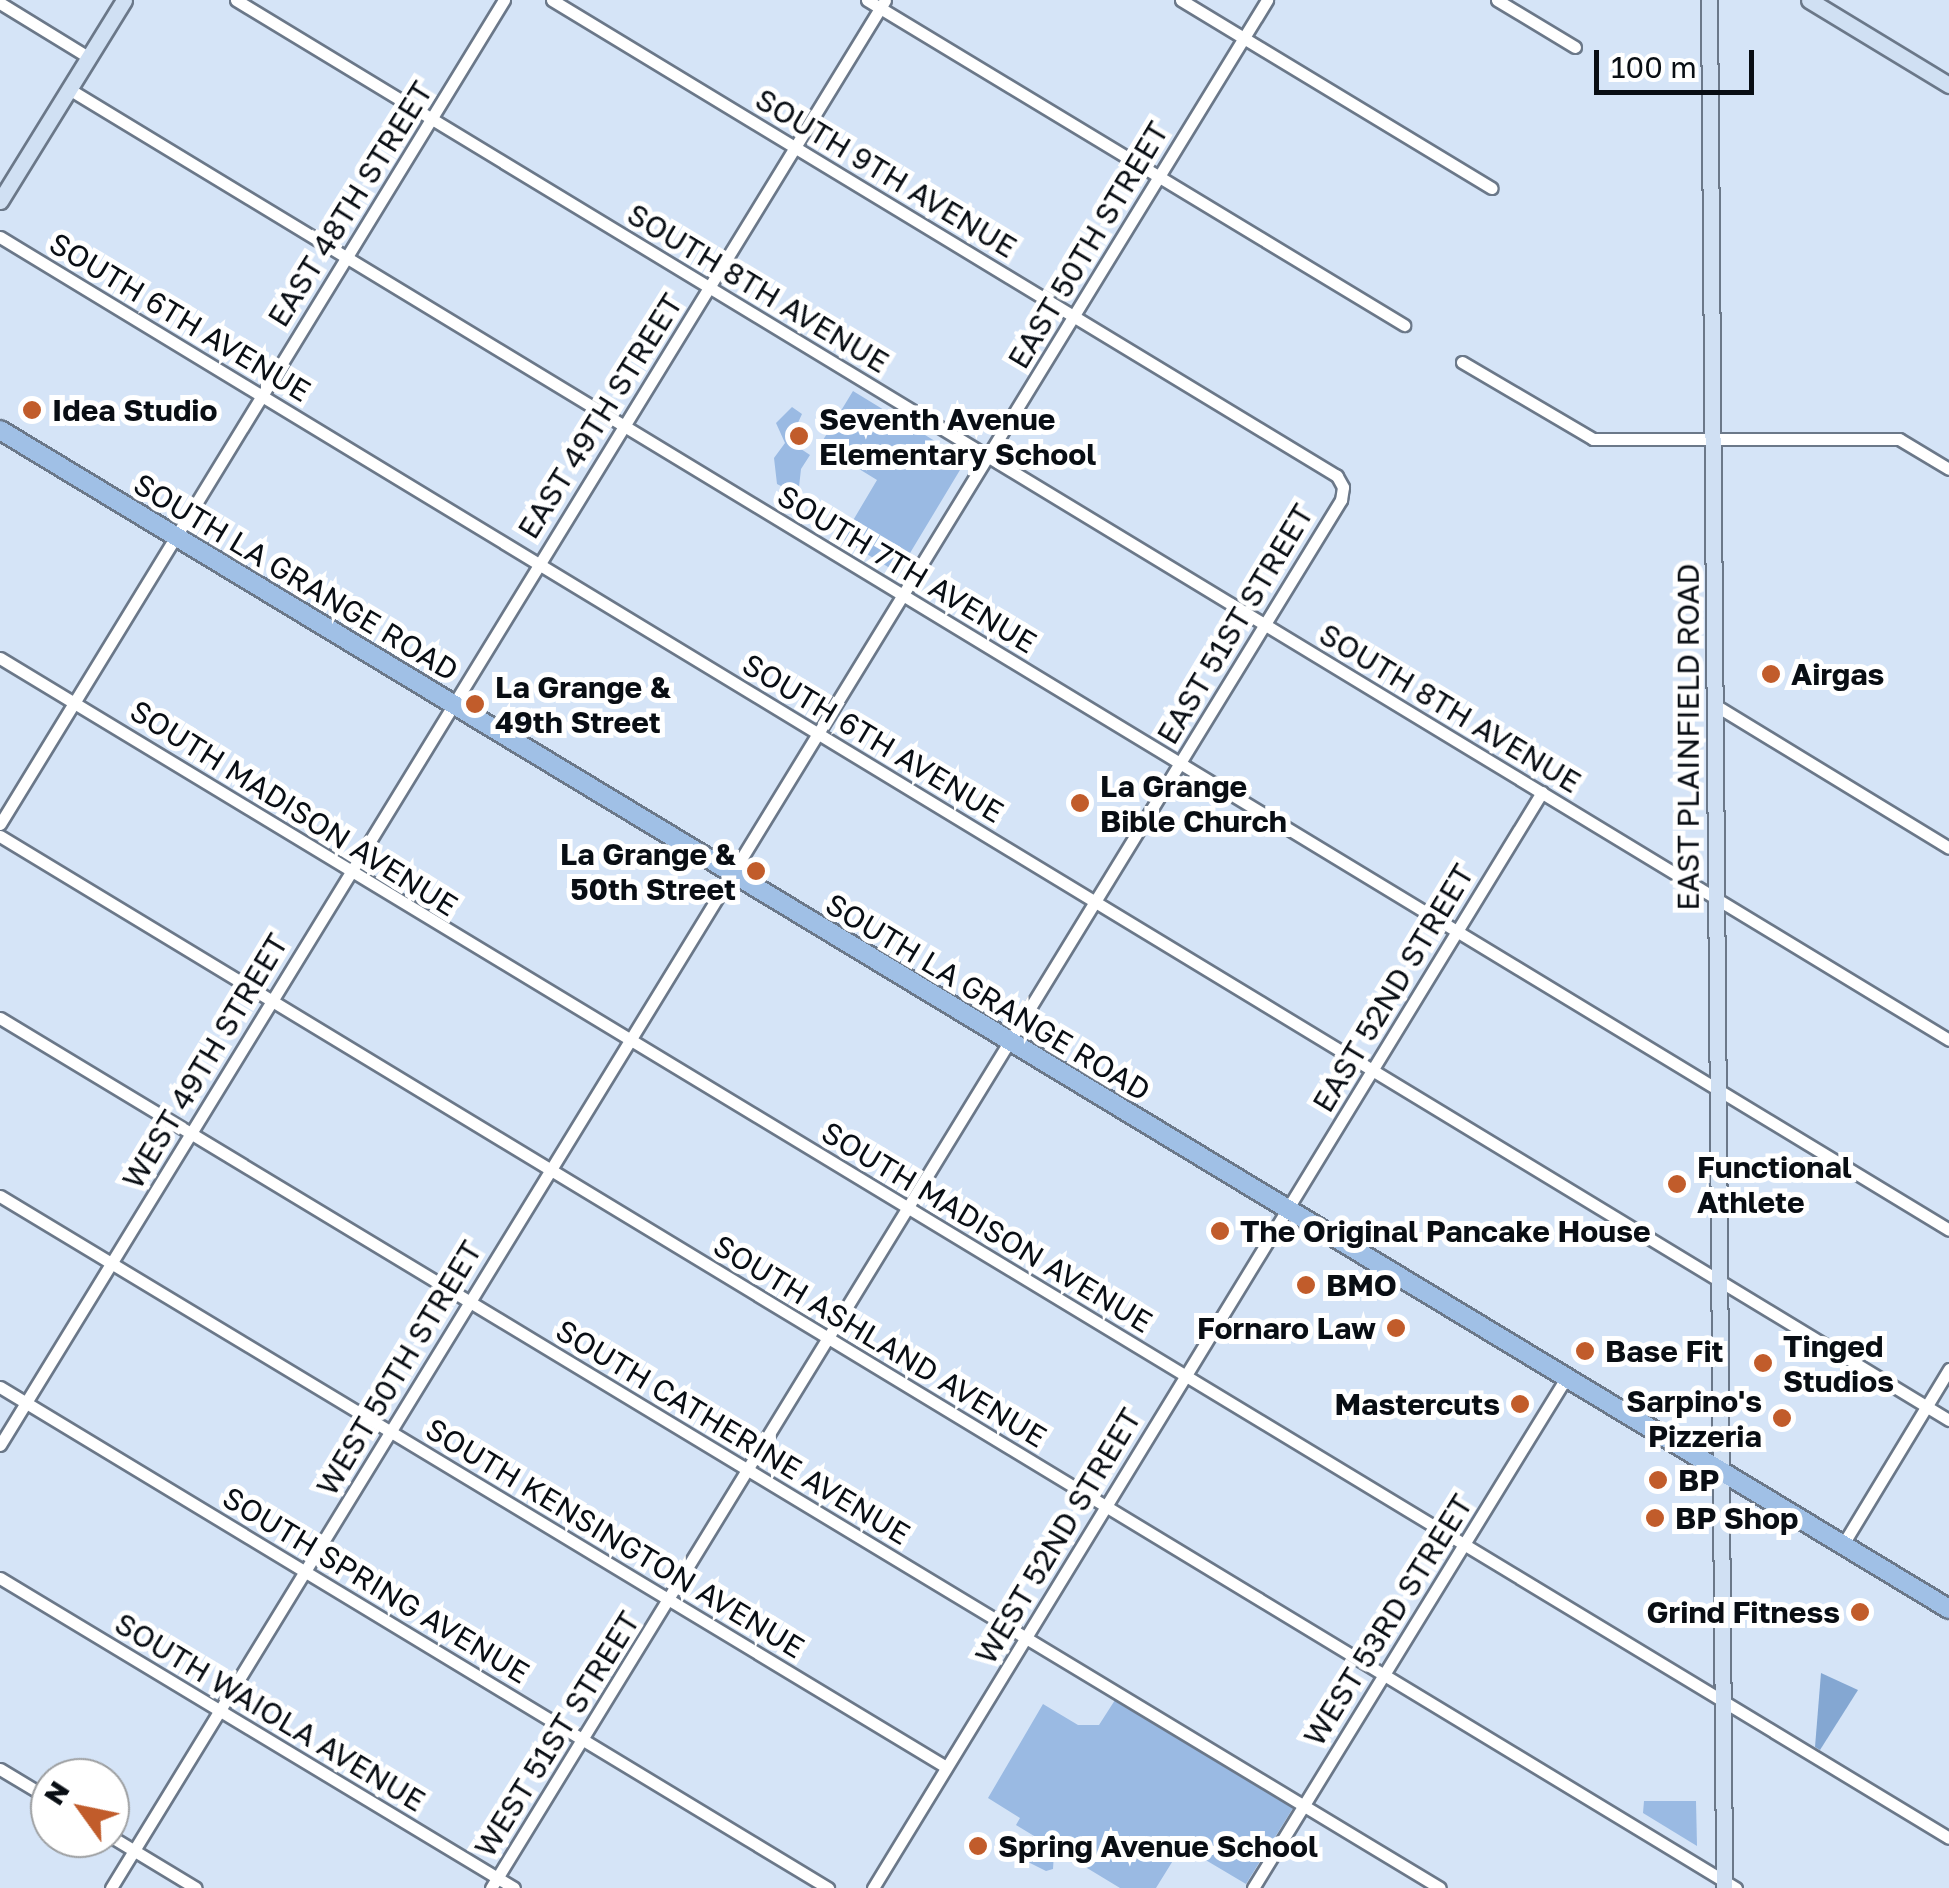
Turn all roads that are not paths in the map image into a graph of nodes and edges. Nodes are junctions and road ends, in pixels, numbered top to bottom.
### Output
1 (124, 0) edge
2 (236, 0) edge
3 (504, 0) edge
4 (552, 0) edge
5 (867, 0) edge
6 (1181, 0) edge
7 (1267, 0) edge
8 (1498, 0) edge
9 (1709, 0) edge
10 (1809, 0) edge
11 (0, 3) edge
12 (883, 4) edge
13 (1243, 38) junction
14 (1575, 47) dead end
15 (88, 57) junction
16 (1949, 85) edge
17 (69, 89) junction
18 (432, 119) junction
19 (795, 147) junction
20 (1158, 178) junction
21 (1491, 188) dead end
22 (0, 201) edge
23 (0, 237) edge
24 (347, 258) junction
25 (708, 287) junction
26 (1074, 315) junction
27 (1404, 325) dead end
28 (1462, 362) dead end
29 (262, 396) junction
30 (623, 426) junction
31 (0, 430) edge
32 (1713, 439) junction
33 (988, 456) junction
34 (1949, 469) edge
35 (1343, 487) joint
36 (176, 537) junction
37 (538, 564) junction
38 (903, 596) junction
39 (1265, 624) junction
40 (0, 658) edge
41 (76, 703) junction
42 (452, 704) junction
43 (1715, 705) junction
44 (818, 734) junction
45 (1180, 763) junction
46 (1542, 792) junction
47 (0, 824) edge
48 (0, 836) edge
49 (1949, 848) edge
50 (349, 872) junction
51 (732, 874) junction
52 (1717, 897) junction
53 (1094, 902) junction
54 (1458, 929) junction
55 (271, 1000) junction
56 (0, 1018) edge
57 (1949, 1040) edge
58 (629, 1041) junction
59 (1010, 1042) junction
60 (1373, 1070) junction
61 (1718, 1091) junction
62 (190, 1133) junction
63 (548, 1171) junction
64 (0, 1196) edge
65 (908, 1208) junction
66 (1286, 1210) junction
67 (1949, 1230) edge
68 (111, 1263) junction
69 (1720, 1281) junction
70 (469, 1302) junction
71 (828, 1338) junction
72 (1949, 1368) edge
73 (1186, 1376) junction
74 (1566, 1378) junction
75 (0, 1388) edge
76 (26, 1403) junction
77 (1926, 1406) junction
78 (1949, 1420) edge
79 (390, 1432) junction
80 (0, 1445) edge
81 (747, 1470) junction
82 (1722, 1474) junction
83 (1106, 1506) junction
84 (1464, 1544) junction
85 (1842, 1546) junction
86 (304, 1571) junction
87 (0, 1578) edge
88 (669, 1599) junction
89 (1949, 1610) edge
90 (1026, 1636) junction
91 (1383, 1675) junction
92 (1721, 1700) junction
93 (218, 1711) junction
94 (583, 1738) junction
95 (946, 1768) junction
96 (0, 1769) edge
97 (30, 1787) edge
98 (1304, 1804) junction
99 (1949, 1838) edge
100 (130, 1848) edge
101 (134, 1850) junction
102 (494, 1883) edge
103 (1728, 1886) edge
104 (110, 1888) edge
105 (196, 1888) edge
106 (514, 1888) edge
107 (828, 1888) edge
108 (873, 1888) edge
109 (1253, 1888) edge
110 (1440, 1888) edge

1 - 15 main road
2 - 18 street, SOUTH 8TH AVENUE
3 - 18 street, EAST 48TH STREET
4 - 19 street, SOUTH 9TH AVENUE
5 - 12 street
6 - 13 street
7 - 13 street, EAST 50TH STREET
8 - 14 street
9 - 32 main road, EAST PLAINFIELD ROAD
10 - 16 main road
11 - 15 street
12 - 19 street, EAST 49TH STREET
12 - 20 street
13 - 20 street, EAST 50TH STREET
13 - 21 street
15 - 17 main road
17 - 22 main road
17 - 24 street, SOUTH 7TH AVENUE
18 - 24 street, EAST 48TH STREET
18 - 25 street, SOUTH 8TH AVENUE
19 - 25 street, EAST 49TH STREET
19 - 26 street, SOUTH 9TH AVENUE
20 - 26 street, EAST 50TH STREET
20 - 27 street
23 - 29 street, SOUTH 6TH AVENUE
24 - 29 street, EAST 48TH STREET
24 - 30 street, SOUTH 7TH AVENUE
25 - 30 street, EAST 49TH STREET
25 - 33 street, SOUTH 8TH AVENUE
26 - 33 street, EAST 50TH STREET
26 - 35 street, SOUTH 9TH AVENUE
28 - 32 street
29 - 36 street, EAST 48TH STREET
29 - 37 street, SOUTH 6TH AVENUE
30 - 37 street, EAST 49TH STREET
30 - 38 street, SOUTH 7TH AVENUE
31 - 36 main road, SOUTH LA GRANGE ROAD
32 - 34 street
32 - 43 main road, EAST PLAINFIELD ROAD
33 - 38 street, EAST 50TH STREET
33 - 39 street, SOUTH 8TH AVENUE
35 - 39 street, EAST 51ST STREET
36 - 41 street, EAST 48TH STREET
36 - 42 main road, SOUTH LA GRANGE ROAD
37 - 42 street, EAST 49TH STREET
37 - 44 street, SOUTH 6TH AVENUE
38 - 44 street, EAST 50TH STREET
38 - 45 street, SOUTH 7TH AVENUE
39 - 45 street, EAST 51ST STREET
39 - 46 street, SOUTH 8TH AVENUE
40 - 41 street, SOUTH MADISON AVENUE
41 - 47 street, EAST 48TH STREET
41 - 50 street, SOUTH MADISON AVENUE
42 - 50 street, WEST 49TH STREET
42 - 51 main road, SOUTH LA GRANGE ROAD
43 - 49 street
43 - 52 main road, EAST PLAINFIELD ROAD
44 - 51 street, EAST 50TH STREET
44 - 53 street, SOUTH 6TH AVENUE
45 - 53 street, EAST 51ST STREET
45 - 54 street, SOUTH 7TH AVENUE
46 - 52 street, SOUTH 8TH AVENUE
46 - 54 street, EAST 52ND STREET
48 - 55 street, SOUTH ASHLAND AVENUE
50 - 55 street, WEST 49TH STREET
50 - 58 street, SOUTH MADISON AVENUE
51 - 58 street, WEST 50TH STREET
51 - 59 main road, SOUTH LA GRANGE ROAD
52 - 57 street, SOUTH 8TH AVENUE
52 - 61 main road, EAST PLAINFIELD ROAD
53 - 59 street, EAST 51ST STREET
53 - 60 street, SOUTH 6TH AVENUE
54 - 60 street, EAST 52ND STREET
54 - 61 street, SOUTH 7TH AVENUE
55 - 62 street, WEST 49TH STREET
55 - 63 street, SOUTH ASHLAND AVENUE
56 - 62 street, SOUTH CATHERINE AVENUE
58 - 63 street, WEST 50TH STREET
58 - 65 street, SOUTH MADISON AVENUE
59 - 65 street, WEST 51ST STREET
59 - 66 main road, SOUTH LA GRANGE ROAD
60 - 66 street, EAST 52ND STREET
60 - 69 street, SOUTH 6TH AVENUE
61 - 67 street, SOUTH 7TH AVENUE
61 - 69 main road, EAST PLAINFIELD ROAD
62 - 68 street, WEST 49TH STREET
62 - 70 street, SOUTH CATHERINE AVENUE
63 - 70 street, WEST 50TH STREET
63 - 71 street, SOUTH ASHLAND AVENUE
64 - 68 street, SOUTH KENSINGTON AVENUE
65 - 71 street, WEST 51ST STREET
65 - 73 street, SOUTH MADISON AVENUE
66 - 73 street, WEST 52ND STREET
66 - 74 main road, SOUTH LA GRANGE ROAD
68 - 76 street, WEST 49TH STREET
68 - 79 street, SOUTH KENSINGTON AVENUE
69 - 77 street, SOUTH 6TH AVENUE
69 - 82 main road, EAST PLAINFIELD ROAD
70 - 79 street, WEST 50TH STREET
70 - 81 street, SOUTH CATHERINE AVENUE
71 - 81 street, WEST 51ST STREET
71 - 83 street, SOUTH ASHLAND AVENUE
72 - 77 street
73 - 83 street, WEST 52ND STREET
73 - 84 street, SOUTH MADISON AVENUE
74 - 82 main road, SOUTH LA GRANGE ROAD
74 - 84 street, WEST 53RD STREET
75 - 76 street, SOUTH SPRING AVENUE
76 - 80 street, WEST 49TH STREET
76 - 86 street, SOUTH SPRING AVENUE
77 - 78 street, SOUTH 6TH AVENUE
77 - 85 street
79 - 86 street, WEST 50TH STREET
79 - 88 street, SOUTH KENSINGTON AVENUE
81 - 88 street, WEST 51ST STREET
81 - 90 street, SOUTH CATHERINE AVENUE
82 - 85 main road, SOUTH LA GRANGE ROAD
82 - 92 main road, EAST PLAINFIELD ROAD
83 - 90 street, WEST 52ND STREET
83 - 91 street, SOUTH ASHLAND AVENUE
84 - 91 street, WEST 53RD STREET
84 - 92 street, SOUTH MADISON AVENUE
85 - 89 main road, SOUTH LA GRANGE ROAD
86 - 93 street, WEST 50TH STREET
86 - 94 street, SOUTH SPRING AVENUE
87 - 93 street, SOUTH WAIOLA AVENUE
88 - 94 street, WEST 51ST STREET
88 - 95 street, SOUTH KENSINGTON AVENUE
90 - 95 street, WEST 52ND STREET
90 - 98 street, SOUTH CATHERINE AVENUE
91 - 98 street, WEST 53RD STREET
91 - 103 street, SOUTH ASHLAND AVENUE
92 - 99 street, SOUTH MADISON AVENUE
92 - 103 main road, EAST PLAINFIELD ROAD
93 - 101 street, WEST 50TH STREET
93 - 102 street, SOUTH WAIOLA AVENUE
94 - 102 street, WEST 51ST STREET
94 - 107 street, SOUTH SPRING AVENUE
95 - 108 street, WEST 52ND STREET
96 - 97 street
98 - 109 street, WEST 53RD STREET
98 - 110 street, SOUTH CATHERINE AVENUE
100 - 101 street
101 - 104 street, WEST 50TH STREET
101 - 105 street
102 - 106 street, SOUTH WAIOLA AVENUE

